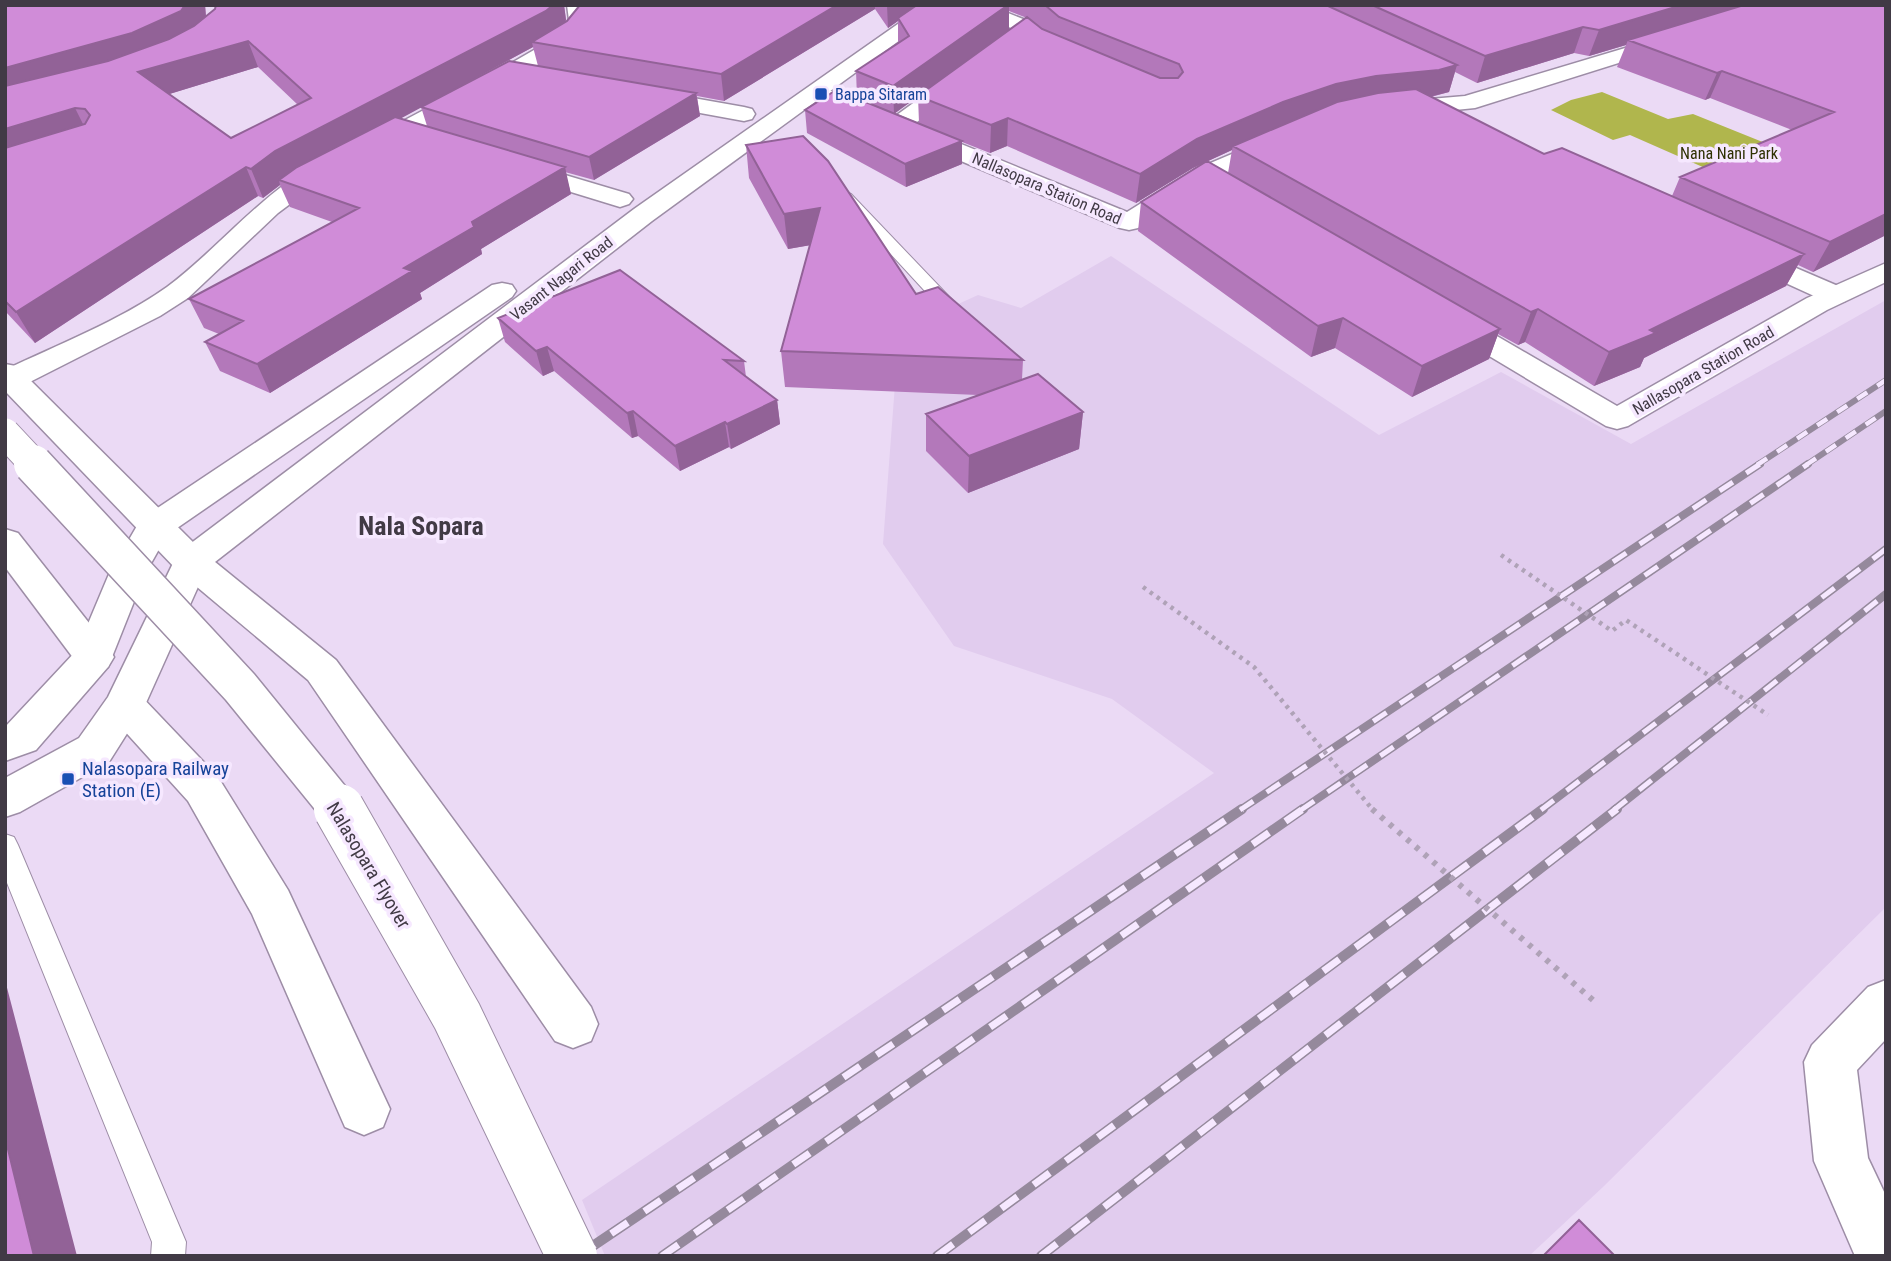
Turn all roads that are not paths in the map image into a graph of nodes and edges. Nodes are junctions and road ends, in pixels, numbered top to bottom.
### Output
1 (577, 5) edge
2 (901, 5) edge
3 (938, 5) edge
4 (970, 5) edge
5 (1027, 29) junction
6 (1695, 33) edge
7 (1005, 45) edge
8 (1084, 64) edge
9 (973, 69) edge
10 (511, 73) junction
11 (549, 79) edge
12 (1459, 86) dead end
13 (817, 92) junction
14 (625, 93) edge
15 (1483, 97) junction
16 (1418, 106) junction
17 (1379, 112) edge
18 (744, 114) junction
19 (898, 125) junction
20 (1468, 129) edge
21 (399, 131) junction
22 (1298, 133) edge
23 (438, 143) edge
24 (490, 159) edge
25 (1203, 175) junction
26 (834, 185) edge
27 (1227, 189) edge
28 (620, 199) junction
29 (1721, 243) edge
30 (1886, 271) edge
31 (1835, 295) junction
32 (1428, 308) edge
33 (954, 311) edge
34 (8, 376) edge
35 (5, 433) edge
36 (154, 527) junction
37 (5, 541) edge
38 (191, 562) junction
39 (94, 657) junction
40 (125, 705) junction
41 (5, 745) edge
42 (5, 799) edge
43 (5, 845) edge
44 (1886, 1003) edge
45 (573, 1024) dead end
46 (364, 1109) dead end
47 (168, 1256) edge
48 (572, 1256) edge
49 (1884, 1256) edge

1 - 10 street
2 - 18 street, Vasant Nagari Road
3 - 13 street, Vasant Nagari Road
4 - 5 street
5 - 7 street
5 - 8 street
6 - 15 street
9 - 19 street
10 - 11 street
10 - 21 street
12 - 15 street
13 - 19 street, Nallasopara Station Road
13 - 38 street, Vasant Nagari Road
14 - 18 street
15 - 16 street
16 - 17 street
16 - 20 street
18 - 28 street, Vasant Nagari Road
19 - 25 street, Nallasopara Station Road
21 - 23 street
21 - 34 street
22 - 25 street
24 - 28 street
25 - 27 street
26 - 33 lane
28 - 36 street, Vasant Nagari Road
29 - 31 street
30 - 31 street, Nallasopara Station Road
31 - 32 street, Nallasopara Station Road
34 - 36 street
35 - 48 street, Nalasopara Flyover, bridge
36 - 38 street
36 - 39 street, Vasant Nagari Road
37 - 39 street
38 - 40 street, Vasant Nagari Road
38 - 45 street
39 - 40 street
39 - 41 street
40 - 42 street, Vasant Nagari Road
40 - 46 street
43 - 47 lane
44 - 49 street

